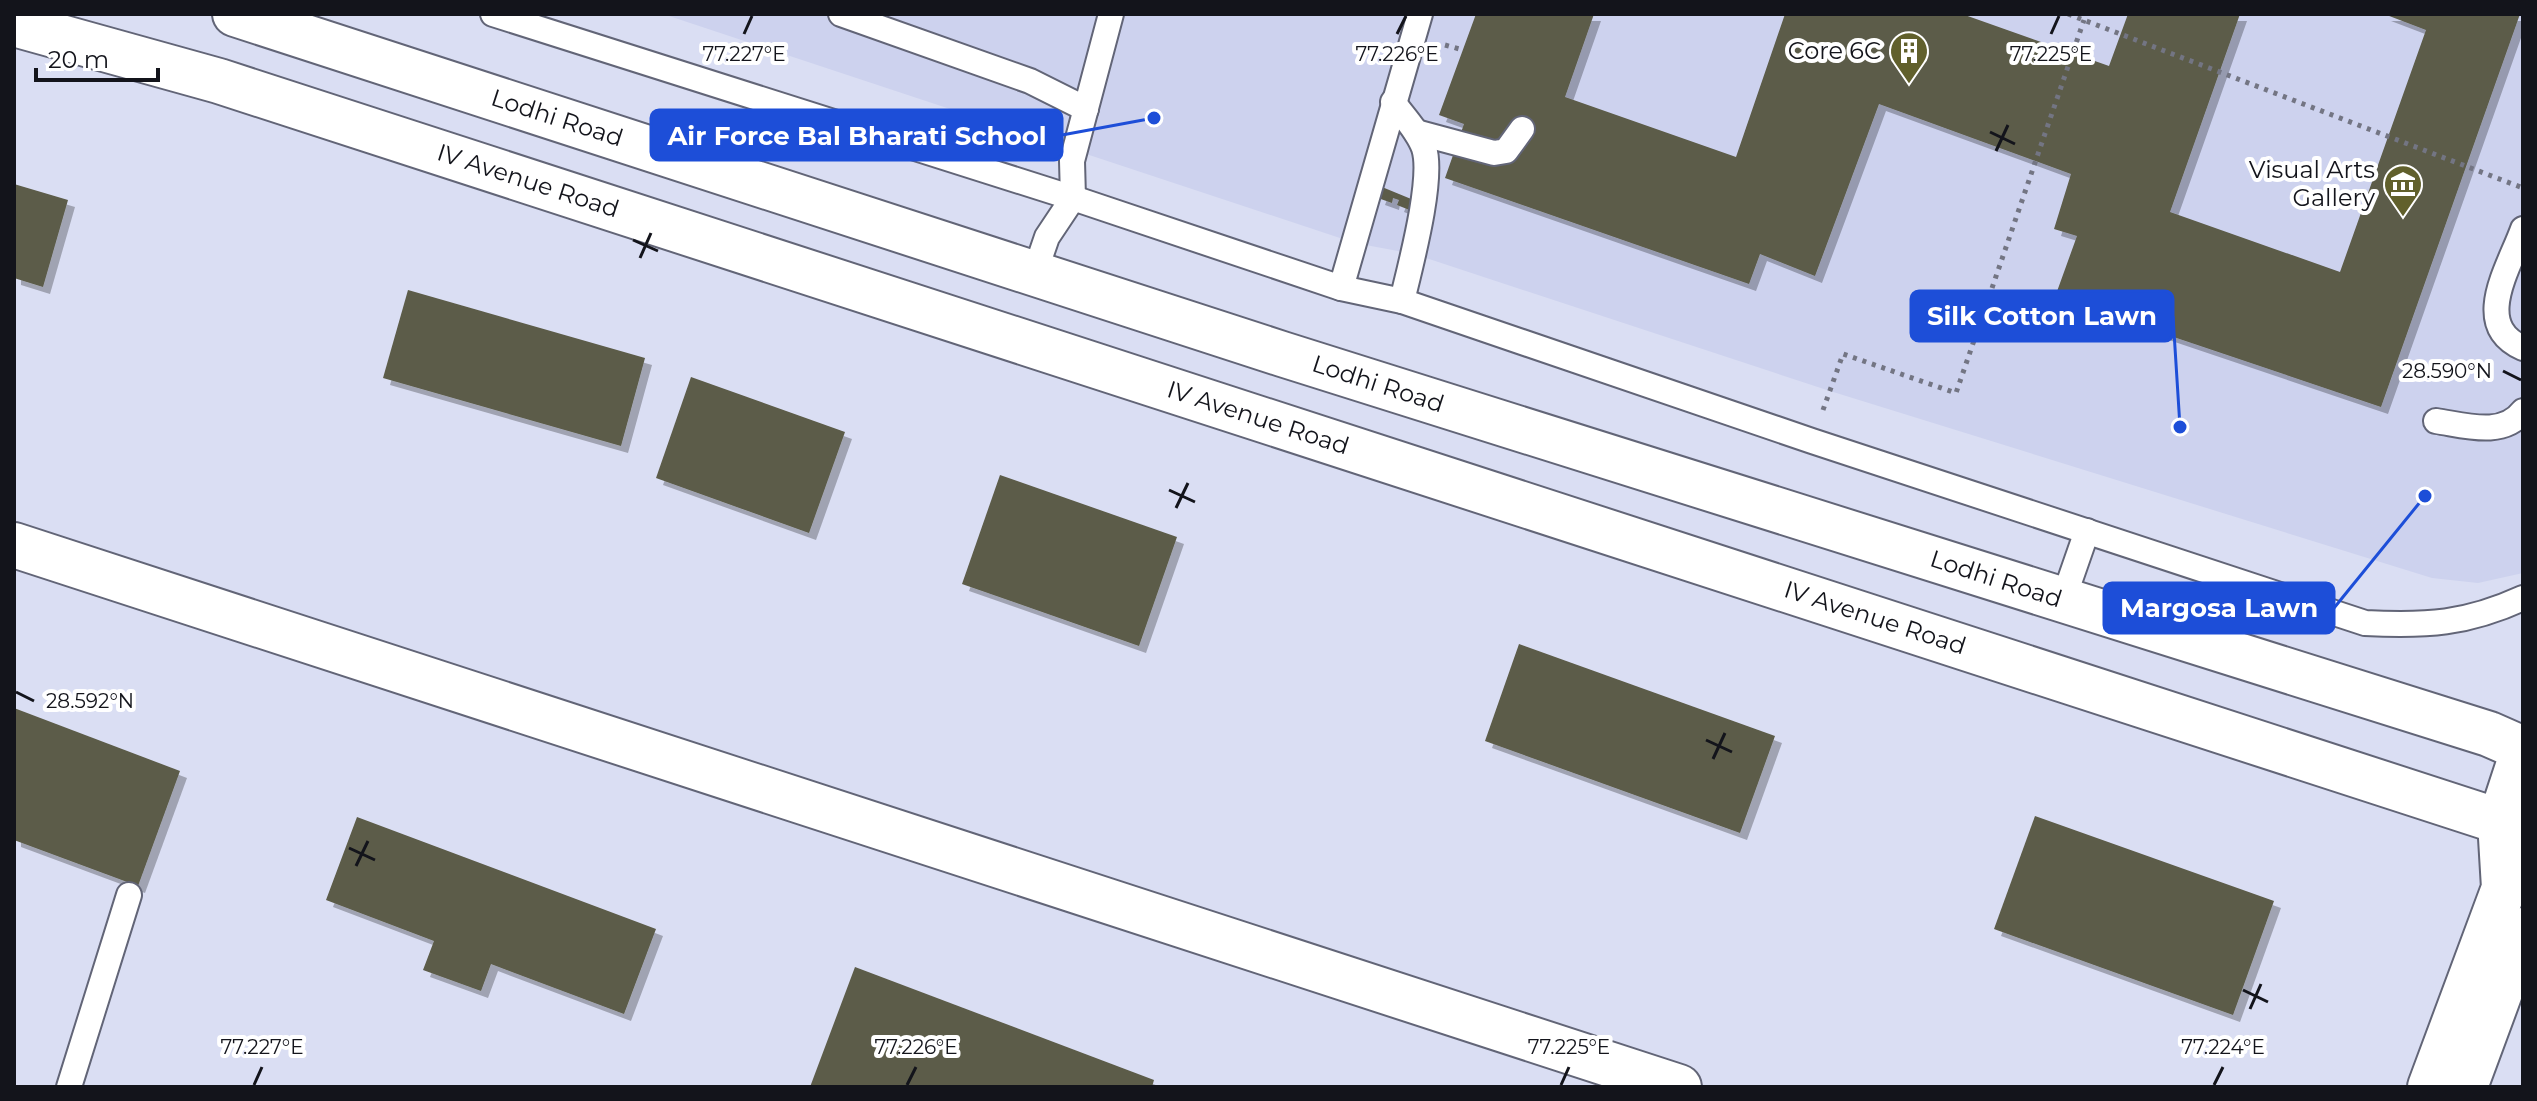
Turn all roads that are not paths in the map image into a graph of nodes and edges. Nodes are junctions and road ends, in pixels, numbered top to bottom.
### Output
1 (235, 14) edge
2 (493, 14) edge
3 (841, 14) edge
4 (1111, 14) edge
5 (1420, 14) edge
6 (14, 24) edge
7 (1393, 102) junction
8 (1086, 109) junction
9 (1522, 129) dead end
10 (1416, 132) junction
11 (1073, 198) junction
12 (2523, 229) edge
13 (1035, 272) junction
14 (1341, 288) junction
15 (1402, 301) junction
16 (2523, 348) edge
17 (2523, 411) edge
18 (2436, 421) dead end
19 (2087, 531) junction
20 (14, 545) edge
21 (2523, 598) edge
22 (2063, 600) junction
23 (2523, 750) edge
24 (2511, 825) edge
25 (129, 895) dead end
26 (2523, 930) edge
27 (69, 1087) edge
28 (1679, 1087) edge
29 (2430, 1087) edge
30 (2465, 1087) edge

1 - 13 main road, Lodhi Road
2 - 11 lane
3 - 8 lane
4 - 8 lane
5 - 7 lane
6 - 24 main road, IV Avenue Road
7 - 10 lane
7 - 14 lane
8 - 11 lane
9 - 10 lane
10 - 15 lane
11 - 13 lane
11 - 14 lane
12 - 16 lane
13 - 22 main road, Lodhi Road
14 - 15 lane
15 - 19 lane
17 - 18 lane
19 - 21 lane
19 - 22 lane
20 - 28 main road
22 - 23 main road, Lodhi Road
23 - 24 main road
24 - 29 main road
25 - 27 lane
26 - 30 main road

